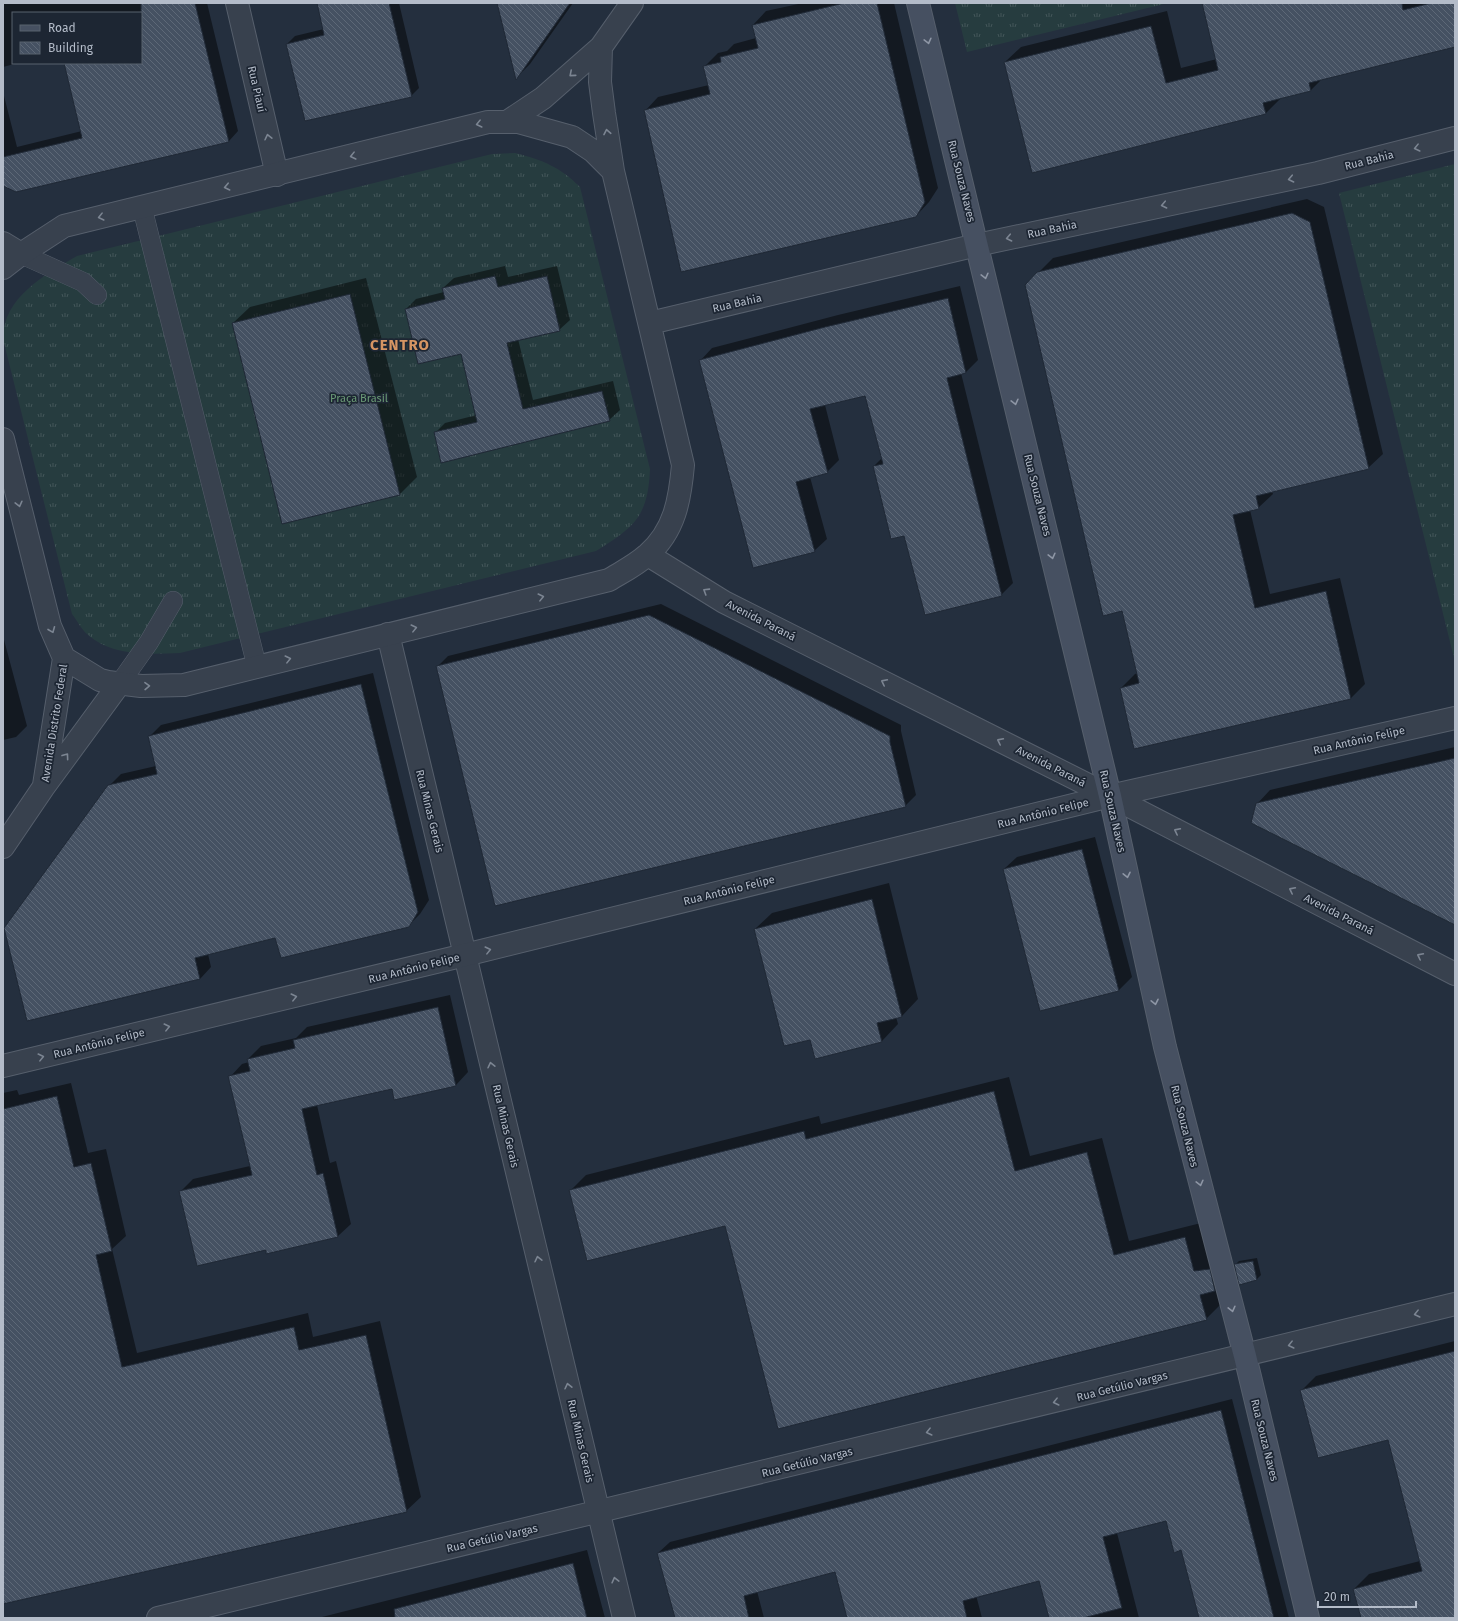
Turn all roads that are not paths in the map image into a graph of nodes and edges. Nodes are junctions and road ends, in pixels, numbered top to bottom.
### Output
1 (237, 3) edge
2 (632, 3) edge
3 (918, 3) edge
4 (601, 47) junction
5 (507, 122) junction
6 (1455, 138) edge
7 (613, 171) junction
8 (277, 175) junction
9 (142, 207) junction
10 (977, 245) junction
11 (12, 249) edge
12 (3, 268) edge
13 (97, 295) dead end
14 (650, 323) junction
15 (3, 439) edge
16 (8, 482) edge
17 (648, 555) junction
18 (174, 601) dead end
19 (388, 634) junction
20 (64, 658) junction
21 (257, 667) junction
22 (120, 683) junction
23 (1455, 718) edge
24 (43, 788) junction
25 (1110, 796) junction
26 (3, 847) edge
27 (465, 955) junction
28 (1455, 974) edge
29 (3, 1066) edge
30 (1455, 1304) edge
31 (1244, 1356) junction
32 (598, 1512) junction
33 (158, 1618) edge
34 (624, 1618) edge
35 (1308, 1618) edge

8 -> 1 street, Rua Piauí
2 - 4 street
3 -> 10 main road, Rua Souza Naves
4 -> 5 street
7 -> 4 street
5 - 7 street
5 -> 8 street
6 -> 10 street, Rua Bahia
7 - 14 street
8 -> 9 street
9 -> 11 street
9 - 21 lane
10 - 14 street, Rua Bahia
10 -> 25 main road, Rua Souza Naves
11 - 12 street
11 - 13 lane
14 - 17 street
15 - 16 street
16 -> 20 street
19 -> 17 street
25 -> 17 street, Avenida Paraná
18 - 22 lane
21 -> 19 street
19 - 27 street, Rua Minas Gerais
20 - 22 street
20 - 24 street, Avenida Distrito Federal
22 -> 21 street
24 -> 22 street, Avenida Distrito Federal
23 - 25 street, Rua Antônio Felipe
24 - 26 street, Avenida Distrito Federal
27 -> 25 street, Rua Antônio Felipe
28 -> 25 street, Avenida Paraná
25 -> 31 main road, Rua Souza Naves
29 -> 27 street, Rua Antônio Felipe
32 -> 27 street, Rua Minas Gerais
30 -> 31 street, Rua Getúlio Vargas
31 -> 32 street, Rua Getúlio Vargas
31 - 35 main road, Rua Souza Naves
32 - 33 street, Rua Getúlio Vargas
34 -> 32 street, Rua Minas Gerais

